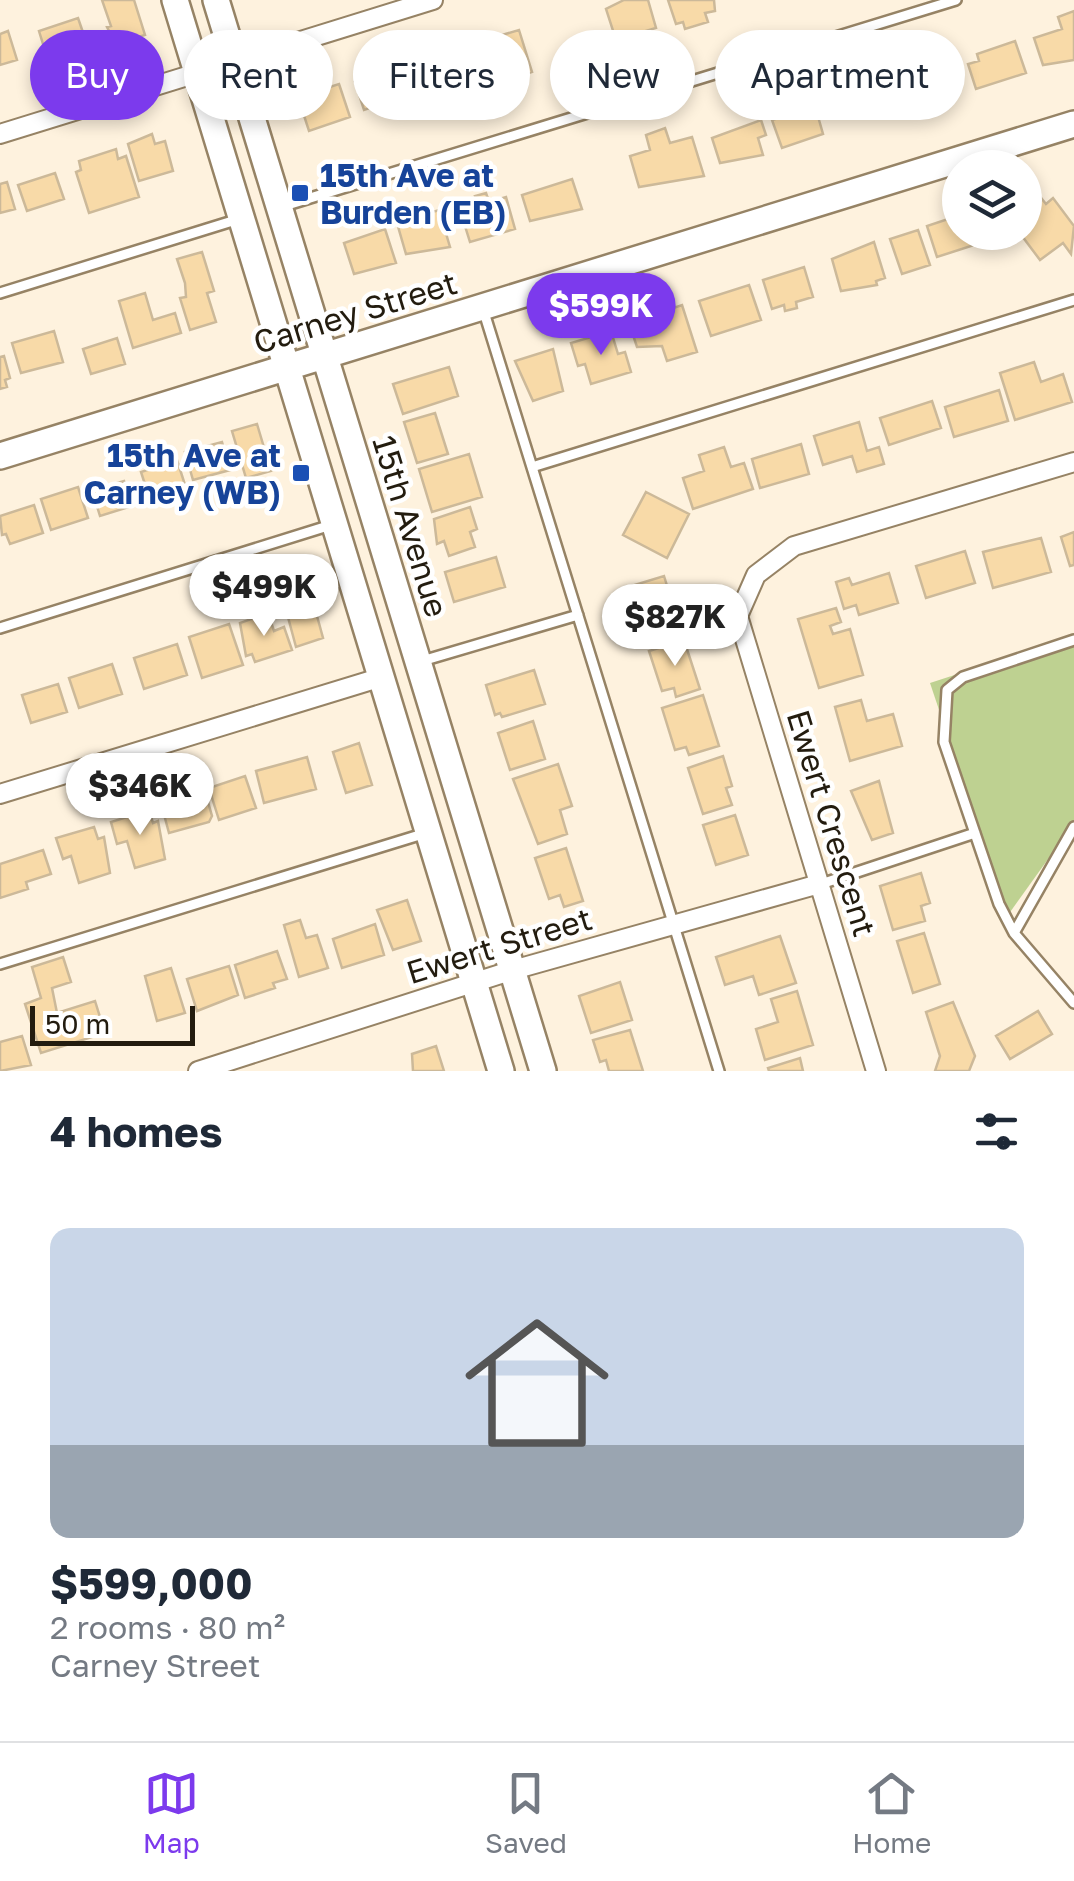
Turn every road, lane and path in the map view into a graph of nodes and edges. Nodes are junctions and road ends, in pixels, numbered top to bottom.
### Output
1 (175, 0) edge
2 (216, 0) edge
3 (433, 0) edge
4 (956, 0) edge
5 (184, 30) edge
6 (225, 30) edge
7 (333, 31) edge
8 (184, 78) edge
9 (212, 120) edge
10 (253, 120) edge
11 (1074, 124) edge
12 (0, 134) edge
13 (280, 207) junction
14 (242, 219) junction
15 (0, 293) edge
16 (1074, 300) edge
17 (482, 307) junction
18 (325, 356) junction
19 (287, 368) junction
20 (0, 456) edge
21 (1074, 462) edge
22 (532, 466) junction
23 (332, 524) junction
24 (578, 616) junction
25 (0, 628) edge
26 (1074, 640) edge
27 (419, 662) junction
28 (382, 677) junction
29 (0, 794) edge
30 (1074, 827) edge
31 (428, 832) junction
32 (975, 833) junction
33 (820, 884) junction
34 (674, 926) junction
35 (1014, 934) junction
36 (0, 964) edge
37 (513, 970) junction
38 (474, 982) junction
39 (1074, 1003) edge
40 (198, 1071) edge
41 (502, 1071) edge
42 (544, 1071) edge
43 (718, 1071) edge
44 (876, 1071) edge

1 - 5 main road
2 - 6 main road, 15th Avenue
3 - 7 street
4 - 13 lane
8 - 12 street
9 - 14 main road
10 - 13 main road, 15th Avenue
11 - 17 main road, Carney Street
13 - 18 main road, 15th Avenue
14 - 15 lane
14 - 19 main road
16 - 22 lane
17 - 18 main road, Carney Street
17 - 22 lane
18 - 19 main road, Carney Street
18 - 27 main road, 15th Avenue
19 - 20 main road, Carney Street
19 - 23 main road
21 - 33 street, Ewert Crescent
22 - 24 lane
23 - 25 lane
23 - 28 main road
24 - 27 lane
24 - 34 lane
26 - 32 lane
27 - 37 main road, 15th Avenue
28 - 29 street
28 - 31 main road
30 - 35 lane
31 - 36 lane
31 - 38 main road
32 - 33 lane
32 - 35 lane
33 - 34 street, Ewert Street
33 - 44 street, Ewert Crescent
34 - 37 street, Ewert Street
34 - 43 lane
35 - 39 lane
37 - 38 street, Ewert Street
37 - 42 main road, 15th Avenue
38 - 40 street, Ewert Street
38 - 41 main road

